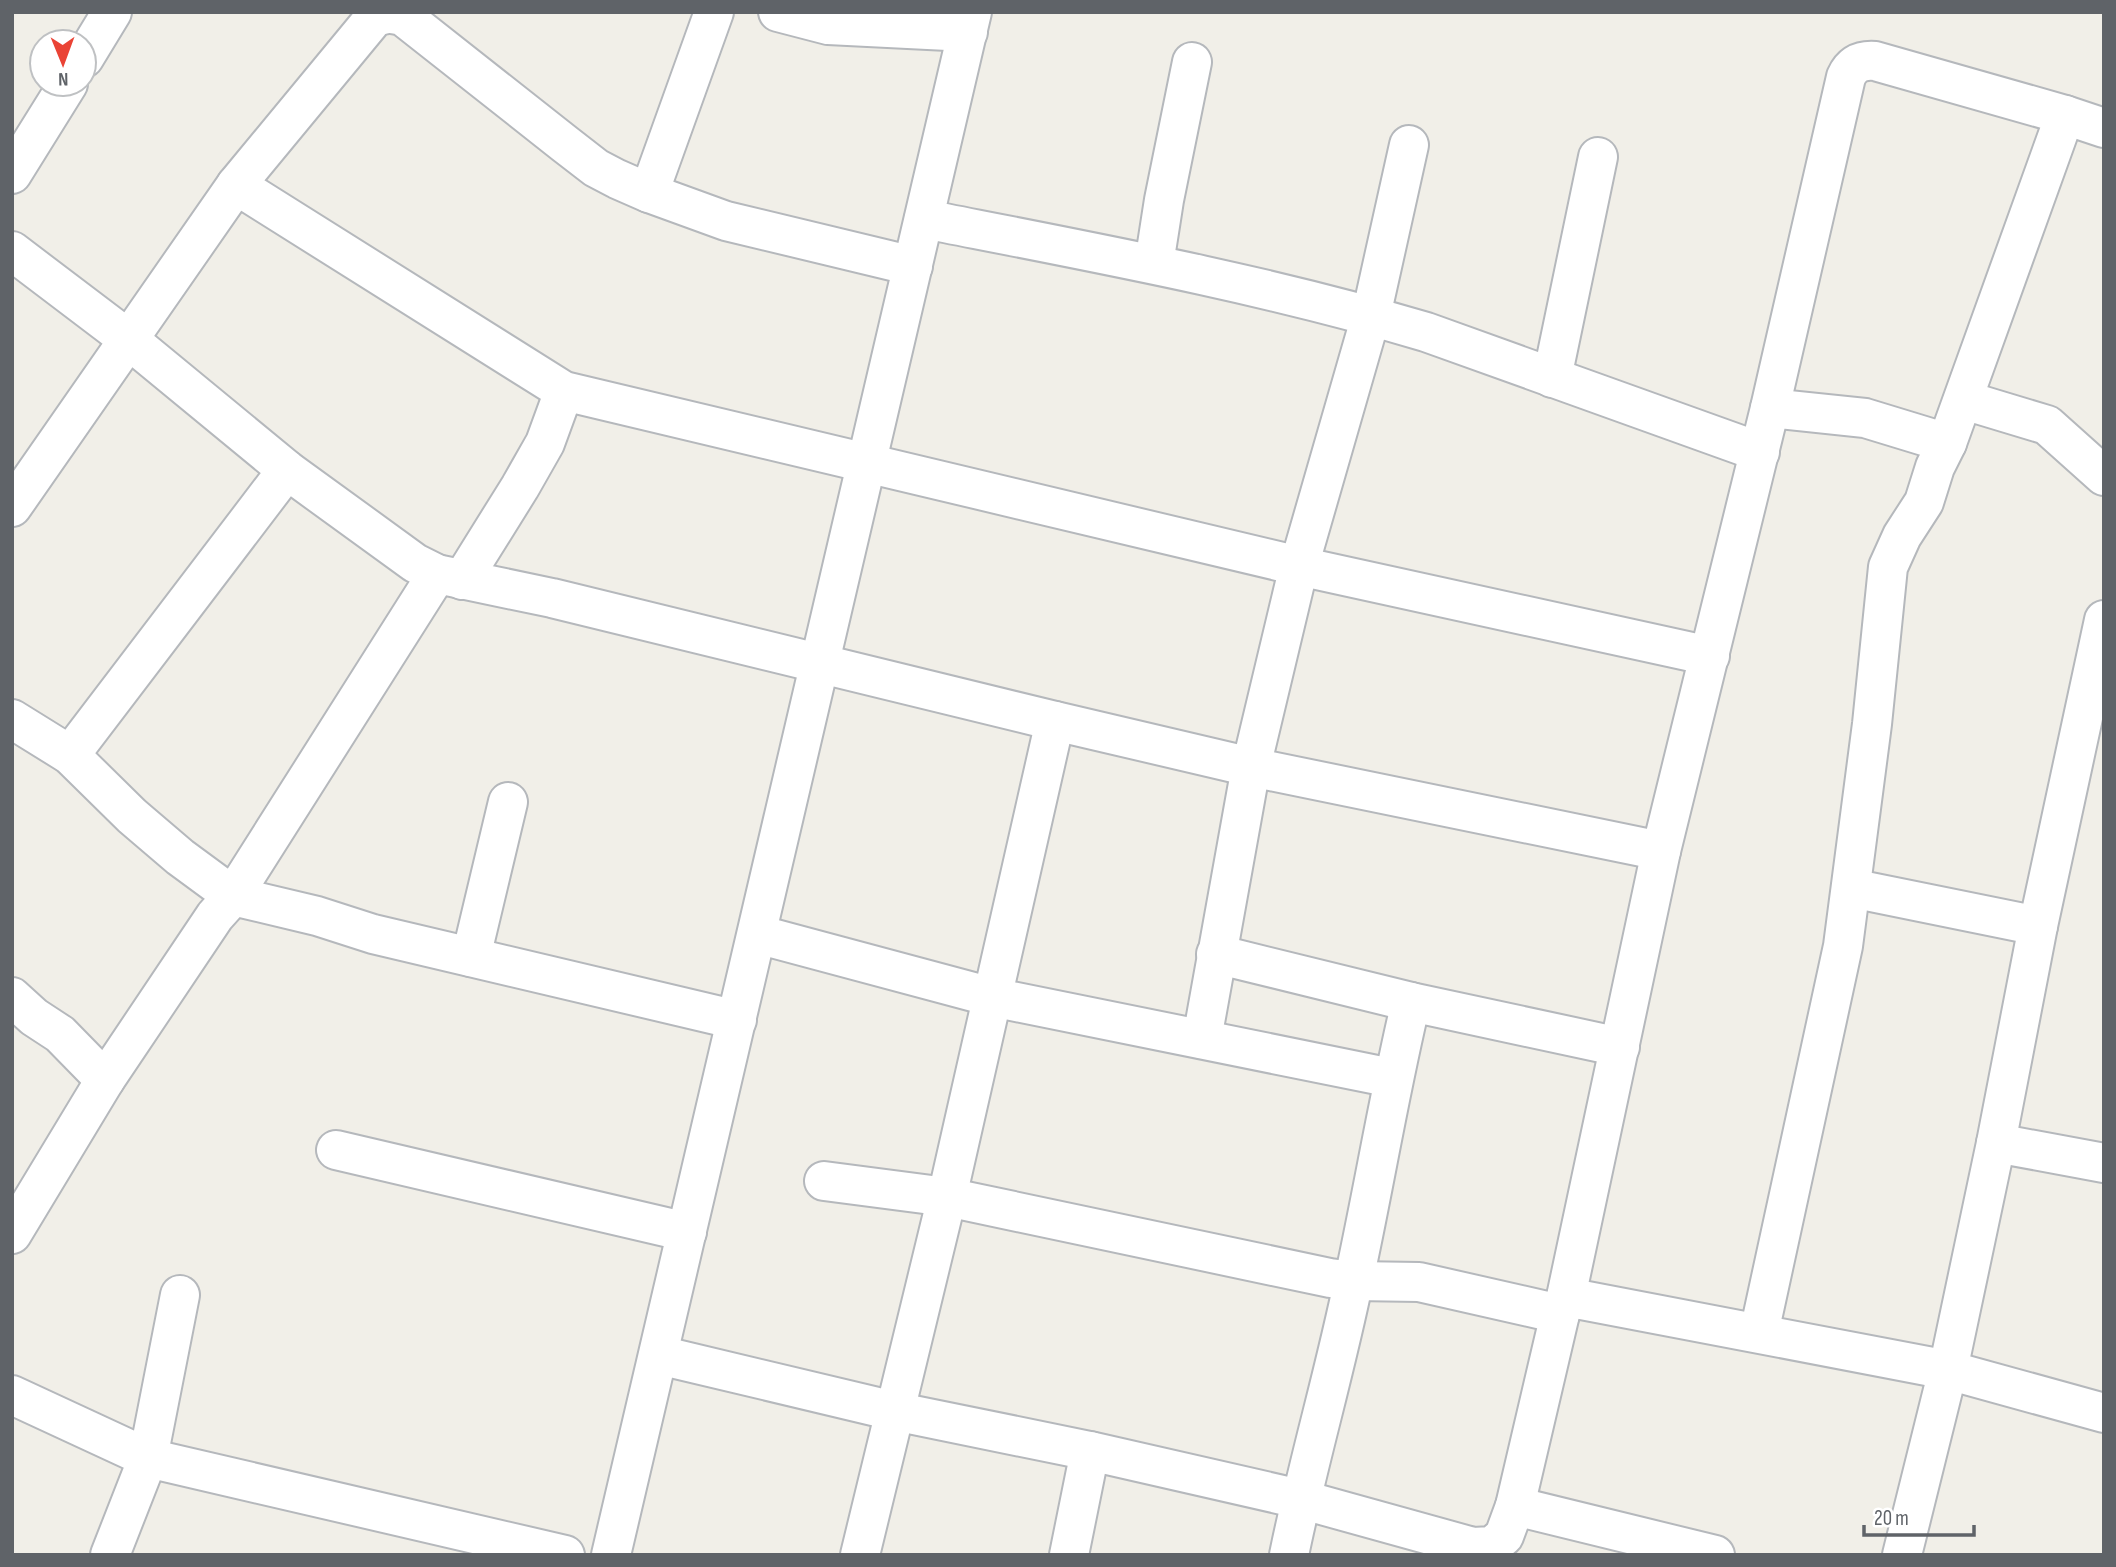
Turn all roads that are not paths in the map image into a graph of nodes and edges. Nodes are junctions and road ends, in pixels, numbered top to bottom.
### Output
1 (112, 12) edge
2 (713, 12) edge
3 (778, 12) edge
4 (970, 22) edge
5 (98, 35) edge
6 (1192, 62) dead end
7 (59, 98) edge
8 (2065, 115) junction
9 (2104, 128) edge
10 (1409, 145) dead end
11 (1598, 158) dead end
12 (12, 174) edge
13 (236, 185) junction
14 (649, 193) junction
15 (924, 219) junction
16 (12, 250) edge
17 (1154, 264) junction
18 (913, 266) junction
19 (1371, 316) junction
20 (128, 339) junction
21 (1552, 378) junction
22 (564, 391) junction
23 (1964, 400) junction
24 (1770, 408) junction
25 (1947, 443) junction
26 (1760, 452) junction
27 (867, 461) junction
28 (287, 470) junction
29 (2104, 476) edge
30 (12, 507) edge
31 (1299, 566) junction
32 (450, 577) junction
33 (2104, 620) edge
34 (1710, 656) junction
35 (820, 663) junction
36 (12, 719) edge
37 (1055, 721) junction
38 (70, 755) junction
39 (1251, 767) junction
40 (508, 802) dead end
41 (1661, 852) junction
42 (1852, 888) junction
43 (233, 897) junction
44 (2038, 926) junction
45 (757, 933) junction
46 (1216, 954) junction
47 (471, 957) junction
48 (12, 997) edge
49 (992, 998) junction
50 (1410, 1002) junction
51 (737, 1020) junction
52 (1202, 1039) junction
53 (1620, 1047) junction
54 (1392, 1078) junction
55 (105, 1080) junction
56 (1996, 1143) junction
57 (336, 1150) dead end
58 (2104, 1163) edge
59 (824, 1181) dead end
60 (947, 1197) junction
61 (687, 1233) junction
62 (12, 1234) edge
63 (1354, 1281) junction
64 (180, 1295) dead end
65 (1563, 1306) junction
66 (1759, 1333) junction
67 (659, 1355) junction
68 (1948, 1370) junction
69 (12, 1395) edge
70 (894, 1410) junction
71 (2104, 1413) edge
72 (1090, 1451) junction
73 (148, 1458) junction
74 (1300, 1499) junction
75 (1515, 1506) junction
76 (1671, 1549) edge
77 (110, 1555) edge
78 (565, 1555) edge
79 (611, 1555) edge
80 (860, 1555) edge
81 (1069, 1555) edge
82 (1289, 1555) edge
83 (1715, 1555) edge
84 (1902, 1555) edge

1 - 5 street
2 - 14 street
3 - 4 street
4 - 15 street
6 - 17 street
7 - 12 street
8 - 9 street
8 - 23 street
8 - 24 street
10 - 19 street
11 - 21 street
13 - 14 street
13 - 20 street
13 - 22 street
14 - 18 street
15 - 17 street
15 - 18 street
16 - 20 street
17 - 19 street
18 - 27 street
19 - 21 street
19 - 31 street
20 - 28 street
20 - 30 street
21 - 26 street
22 - 27 street
22 - 32 street
23 - 25 street
23 - 29 street
24 - 25 street
24 - 26 street
25 - 42 street
26 - 34 street
27 - 31 street
27 - 35 street
28 - 32 street
28 - 38 street
31 - 34 street
31 - 39 street
32 - 35 street
32 - 43 street
33 - 44 street
34 - 41 street
35 - 37 street
35 - 45 street
36 - 38 street
37 - 39 street
37 - 49 street
38 - 43 street
39 - 41 street
39 - 46 street
40 - 47 street
41 - 53 street
42 - 44 street
42 - 66 street
43 - 47 street
43 - 55 street
44 - 56 street
45 - 49 street
45 - 51 street
46 - 50 street
46 - 52 street
47 - 51 street
48 - 55 street
49 - 52 street
49 - 60 street
50 - 53 street
50 - 54 street
51 - 61 street
52 - 54 street
53 - 65 street
54 - 63 street
55 - 62 street
56 - 58 street
56 - 68 street
57 - 61 street
59 - 60 street
60 - 63 street
60 - 70 street
61 - 67 street
63 - 65 street
63 - 74 street
64 - 73 street
65 - 66 street
65 - 75 street
66 - 68 street
67 - 70 street
67 - 79 street
68 - 71 street
68 - 84 street
69 - 73 street
70 - 72 street
70 - 80 street
72 - 74 street
72 - 81 street
73 - 77 street
73 - 78 street
74 - 75 street
74 - 82 street
75 - 76 street
76 - 83 street

